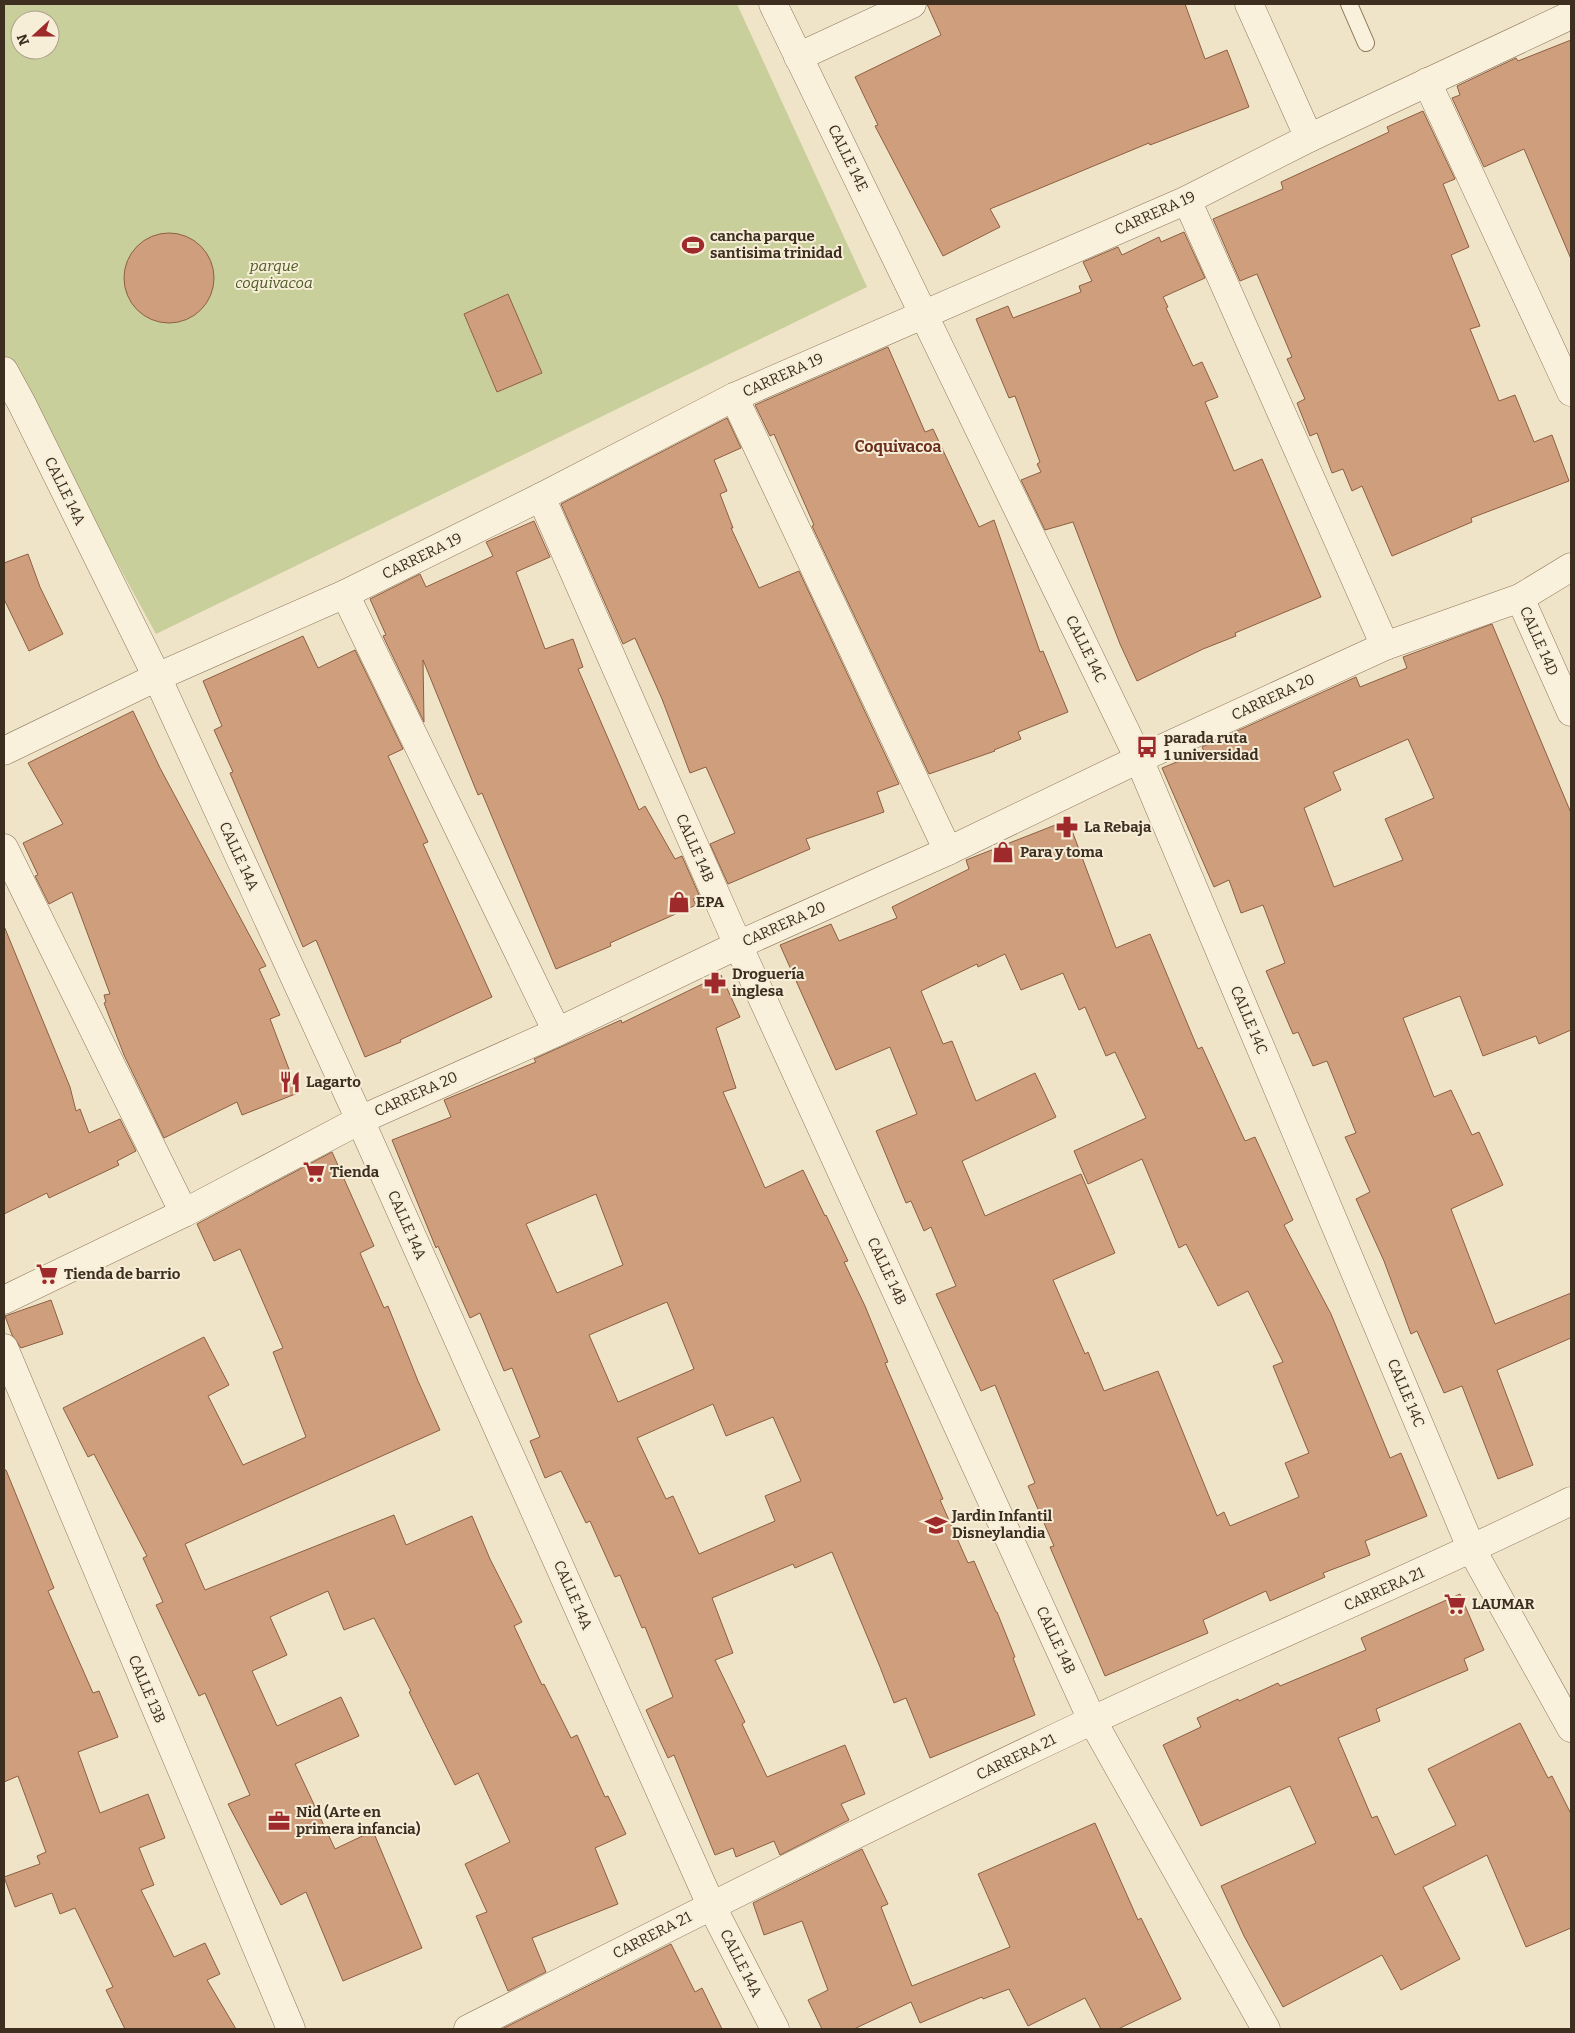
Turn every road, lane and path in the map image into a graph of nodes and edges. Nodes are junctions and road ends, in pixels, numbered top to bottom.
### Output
1 (773, 4) edge
2 (912, 4) edge
3 (1249, 4) edge
4 (1349, 4) edge
5 (1571, 15) edge
6 (1366, 43) dead end
7 (798, 57) junction
8 (1427, 82) junction
9 (1309, 138) junction
10 (1187, 200) junction
11 (924, 313) junction
12 (4, 371) edge
13 (1571, 392) edge
14 (734, 396) junction
15 (13, 408) edge
16 (541, 497) junction
17 (1571, 567) edge
18 (345, 594) junction
19 (1520, 598) junction
20 (1385, 646) junction
21 (157, 677) junction
22 (1571, 712) edge
23 (4, 751) edge
24 (1139, 759) junction
25 (4, 848) edge
26 (948, 851) junction
27 (738, 945) junction
28 (557, 1032) junction
29 (360, 1120) junction
30 (184, 1214) junction
31 (4, 1300) edge
32 (4, 1348) edge
33 (1571, 1501) edge
34 (1472, 1550) junction
35 (1092, 1720) junction
36 (1571, 1728) edge
37 (712, 1904) junction
38 (291, 2029) edge
39 (468, 2029) edge
40 (775, 2029) edge
41 (1266, 2029) edge

1 - 7 street, CALLE 14E
2 - 7 street
3 - 9 street
4 - 6 lane
5 - 8 street, CARRERA 19
7 - 11 street, CALLE 14E
8 - 9 street, CARRERA 19
8 - 13 street
9 - 10 street, CARRERA 19
10 - 11 street, CARRERA 19
10 - 20 street
11 - 14 street, CARRERA 19
11 - 24 street, CALLE 14C
12 - 15 street, CALLE 14A
14 - 16 street, CARRERA 19
14 - 26 street
15 - 21 street, CALLE 14A
16 - 18 street, CARRERA 19
16 - 27 street, CALLE 14B
17 - 19 street, CARRERA 20
18 - 21 street, CARRERA 19
18 - 28 street
19 - 20 street, CARRERA 20
19 - 22 street, CALLE 14D
20 - 24 street, CARRERA 20
21 - 23 street, CARRERA 19
21 - 29 street, CALLE 14A
24 - 26 street, CARRERA 20
24 - 34 street, CALLE 14C
25 - 30 street
26 - 27 street, CARRERA 20
27 - 28 street, CARRERA 20
27 - 35 street, CALLE 14B
28 - 29 street, CARRERA 20
29 - 30 street, CARRERA 20
29 - 37 street, CALLE 14A
30 - 31 street, CARRERA 20
32 - 38 street, CALLE 13B
33 - 34 street, CARRERA 21
34 - 35 street, CARRERA 21
34 - 36 street, CALLE 14C
35 - 37 street, CARRERA 21
35 - 41 street, CALLE 14B
37 - 39 street, CARRERA 21
37 - 40 street, CALLE 14A

